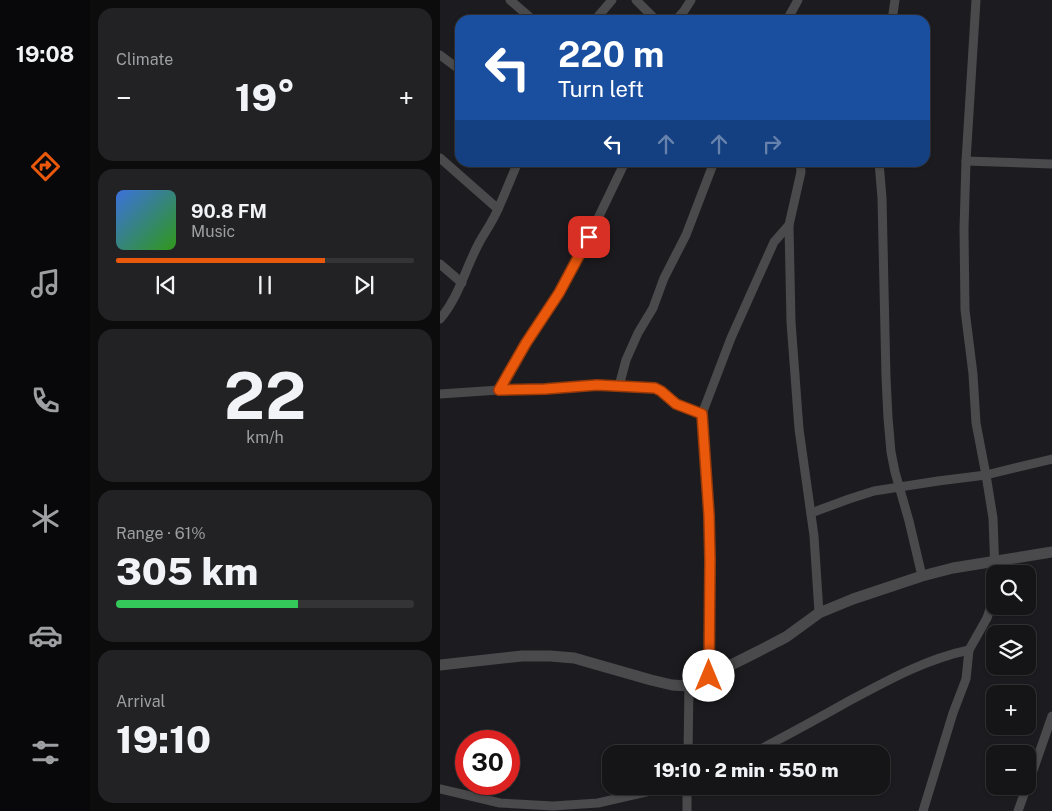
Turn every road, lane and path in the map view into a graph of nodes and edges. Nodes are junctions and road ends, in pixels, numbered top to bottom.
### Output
1 (510, 0) edge
2 (612, 0) edge
3 (636, 0) edge
4 (691, 0) edge
5 (798, 0) edge
6 (894, 0) edge
7 (976, 0) edge
8 (527, 15) edge
9 (599, 15) edge
10 (651, 15) edge
11 (680, 15) edge
12 (790, 15) edge
13 (892, 15) edge
14 (440, 55) edge
15 (455, 66) edge
16 (440, 158) edge
17 (966, 160) junction
18 (1052, 164) edge
19 (516, 167) edge
20 (623, 167) edge
21 (712, 167) edge
22 (800, 167) edge
23 (879, 167) edge
24 (498, 209) junction
25 (789, 225) junction
26 (440, 264) edge
27 (462, 283) junction
28 (440, 319) edge
29 (619, 386) junction
30 (499, 390) junction
31 (440, 394) edge
32 (702, 414) junction
33 (1052, 460) edge
34 (986, 475) junction
35 (899, 486) junction
36 (811, 513) junction
37 (1052, 552) edge
38 (995, 561) junction
39 (995, 565) edge
40 (922, 576) junction
41 (819, 613) junction
42 (987, 615) edge
43 (969, 650) junction
44 (440, 665) edge
45 (709, 676) junction
46 (690, 686) junction
47 (1052, 716) edge
48 (1048, 738) edge
49 (688, 745) edge
50 (769, 745) edge
51 (1036, 765) edge
52 (440, 789) edge
53 (633, 795) edge
54 (687, 795) edge
55 (1024, 795) edge
56 (687, 811) edge
57 (923, 811) edge
58 (1018, 811) edge

1 - 8 street
2 - 9 street
3 - 10 street
4 - 11 street
5 - 12 street
6 - 13 street
7 - 17 street
14 - 15 street
16 - 24 street
17 - 18 street
17 - 34 street
19 - 24 street
20 - 30 street
21 - 29 street
22 - 25 street
23 - 35 street
24 - 27 street
25 - 32 street
25 - 36 street
26 - 27 street
27 - 28 street
29 - 30 street
29 - 32 street
30 - 31 street
32 - 45 street
33 - 34 street
34 - 35 street
34 - 38 street
35 - 36 street
35 - 40 street
36 - 41 street
37 - 38 street
38 - 39 street
38 - 40 street
40 - 41 street
41 - 45 street
42 - 43 street
43 - 50 street
43 - 57 street
44 - 46 street
45 - 46 street
46 - 49 street
47 - 48 street
48 - 51 street
52 - 53 street
54 - 56 street
55 - 58 street

